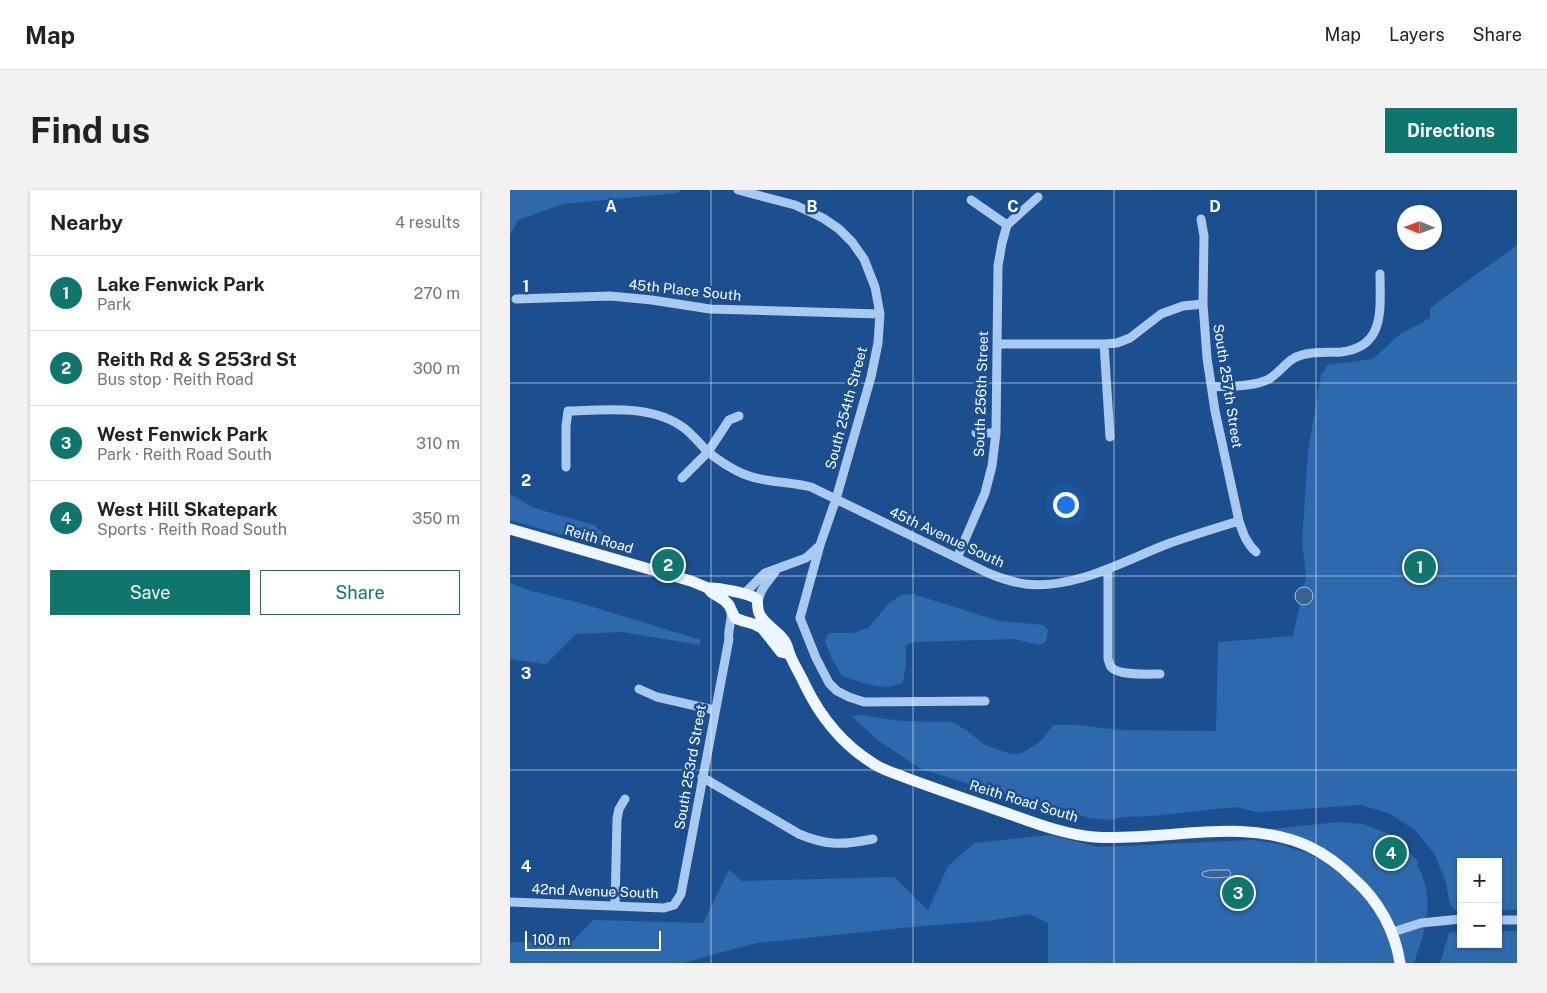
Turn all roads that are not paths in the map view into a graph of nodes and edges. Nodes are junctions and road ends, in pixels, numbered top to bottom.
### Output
1 (738, 190) edge
2 (1038, 197) dead end
3 (971, 200) dead end
4 (1201, 219) dead end
5 (1007, 225) junction
6 (1380, 274) dead end
7 (516, 299) dead end
8 (1203, 304) junction
9 (880, 314) junction
10 (998, 344) junction
11 (1104, 344) junction
12 (1212, 388) junction
13 (739, 416) dead end
14 (976, 433) dead end
15 (996, 433) junction
16 (1110, 437) dead end
17 (708, 452) junction
18 (566, 467) dead end
19 (682, 478) dead end
20 (836, 499) junction
21 (1239, 521) junction
22 (510, 529) edge
23 (820, 545) junction
24 (1256, 552) dead end
25 (957, 558) junction
26 (776, 569) junction
27 (1108, 569) junction
28 (708, 588) junction
29 (742, 594) junction
30 (758, 607) junction
31 (730, 609) junction
32 (746, 622) junction
33 (729, 639) junction
34 (789, 654) junction
35 (1160, 674) dead end
36 (639, 689) dead end
37 (985, 701) dead end
38 (714, 710) junction
39 (702, 777) junction
40 (625, 799) dead end
41 (872, 839) dead end
42 (677, 901) joint
43 (510, 902) edge
44 (616, 906) junction
45 (1457, 919) edge
46 (1502, 920) edge
47 (1517, 920) edge
48 (1393, 932) junction
49 (1400, 963) edge

1 - 9 street, South 254th Street
2 - 5 street
3 - 5 street
4 - 8 street, South 257th Street
5 - 10 street, South 256th Street
6 - 12 street
7 - 9 street, 45th Place South
8 - 11 street
8 - 12 street, South 257th Street
9 - 20 street, South 254th Street
10 - 11 street
10 - 15 street, South 256th Street
11 - 16 street
12 - 21 street, South 257th Street
13 - 17 street
14 - 15 street
15 - 25 street, South 256th Street
17 - 18 street, 45th Avenue South
17 - 19 street
17 - 20 street, 45th Avenue South
20 - 23 street, South 254th Street
20 - 25 street, 45th Avenue South
21 - 24 street, South 257th Street
21 - 27 street, 45th Avenue South
22 - 28 main road, Reith Road
23 - 26 street
23 - 37 street, South 254th Street
25 - 27 street, 45th Avenue South
26 - 29 street
26 - 30 street
27 - 35 street
28 - 29 main road, Reith Road
28 - 31 main road, Reith Road
29 - 30 main road, Reith Road South
29 - 31 main road
30 - 32 main road
30 - 34 main road, Reith Road South
31 - 32 main road, Reith Road South
31 - 33 street, South 253rd Street
32 - 33 street
32 - 34 main road, Reith Road South
33 - 38 street, South 253rd Street
34 - 48 main road, Reith Road South
36 - 38 street
38 - 39 street, South 253rd Street
39 - 41 street
39 - 42 street, South 253rd Street
40 - 44 street
42 - 44 street, 42nd Avenue South
43 - 44 street, 42nd Avenue South
45 - 48 street
46 - 47 street
48 - 49 main road, Reith Road South

